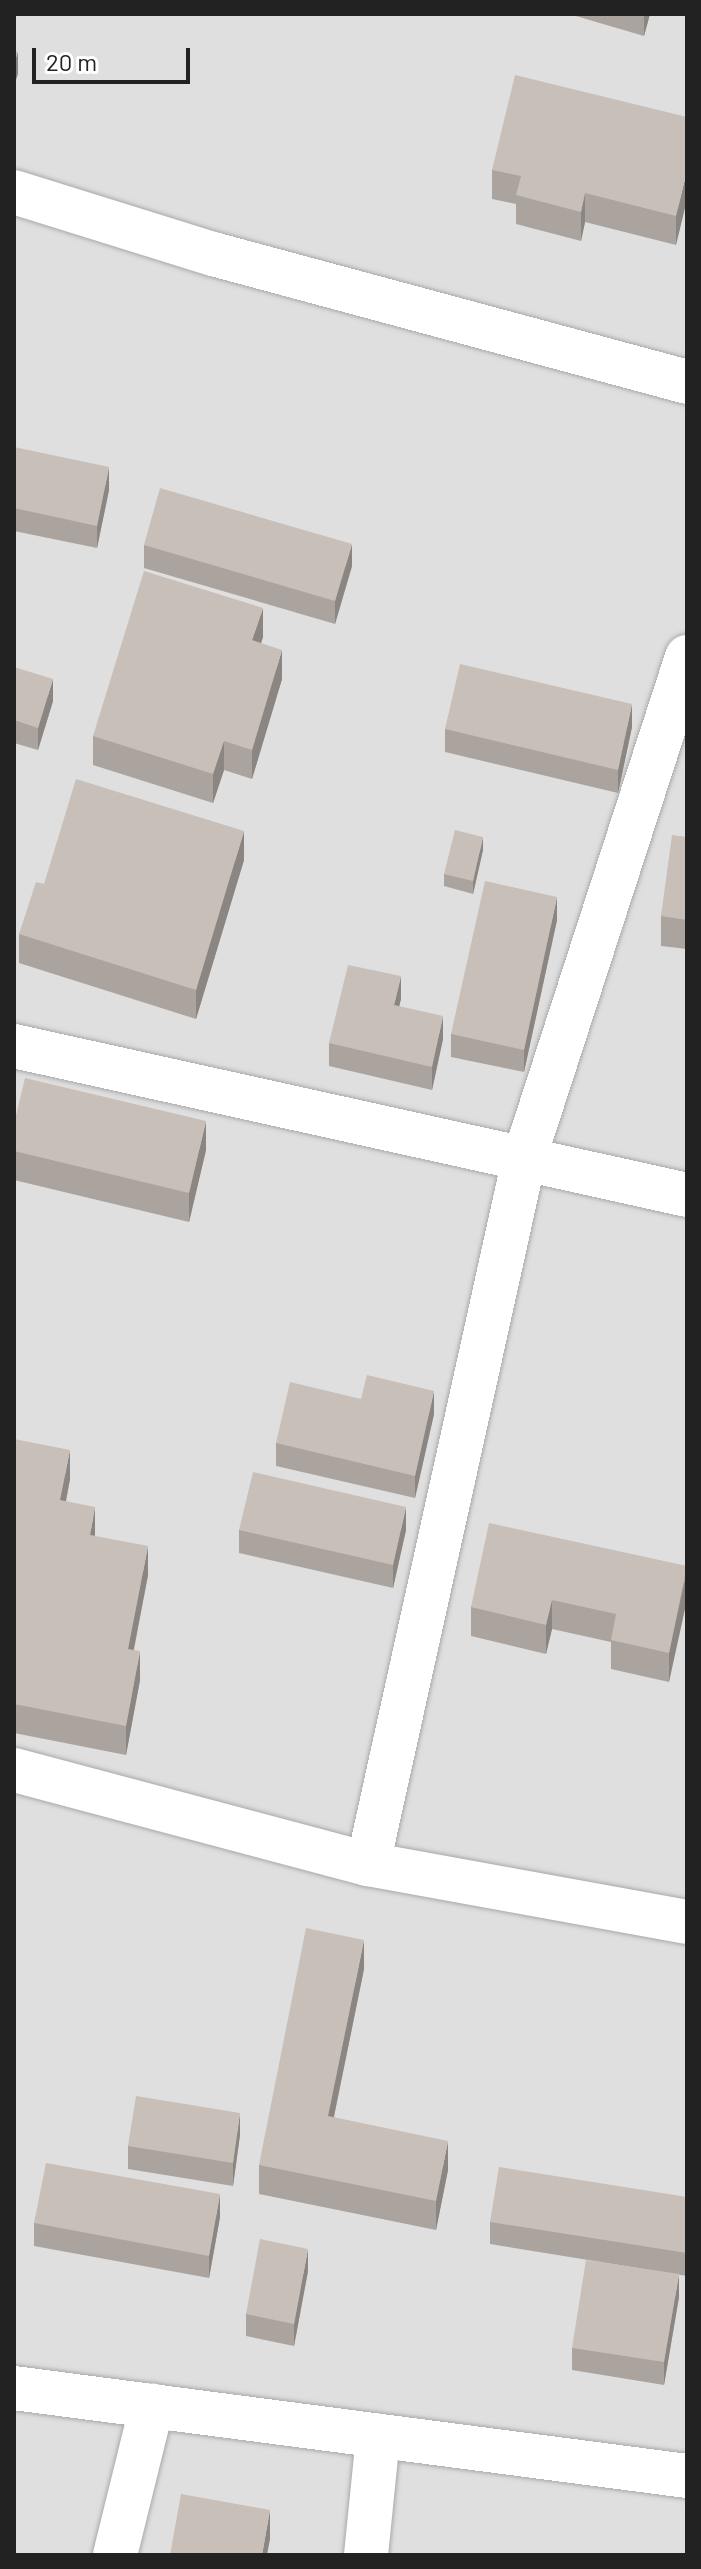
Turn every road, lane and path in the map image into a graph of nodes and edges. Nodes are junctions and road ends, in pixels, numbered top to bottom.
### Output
1 (14, 192) edge
2 (687, 382) edge
3 (687, 657) edge
4 (14, 1046) edge
5 (524, 1159) junction
6 (687, 1195) edge
7 (14, 1770) edge
8 (368, 1864) junction
9 (687, 1922) edge
10 (14, 2388) edge
11 (152, 2406) junction
12 (378, 2436) junction
13 (687, 2476) edge
14 (115, 2555) edge
15 (366, 2555) edge

1 - 2 street
3 - 5 street
4 - 5 street
5 - 6 street
5 - 8 street
7 - 8 street
8 - 9 street
10 - 11 street
11 - 12 street
11 - 14 street
12 - 13 street
12 - 15 street

